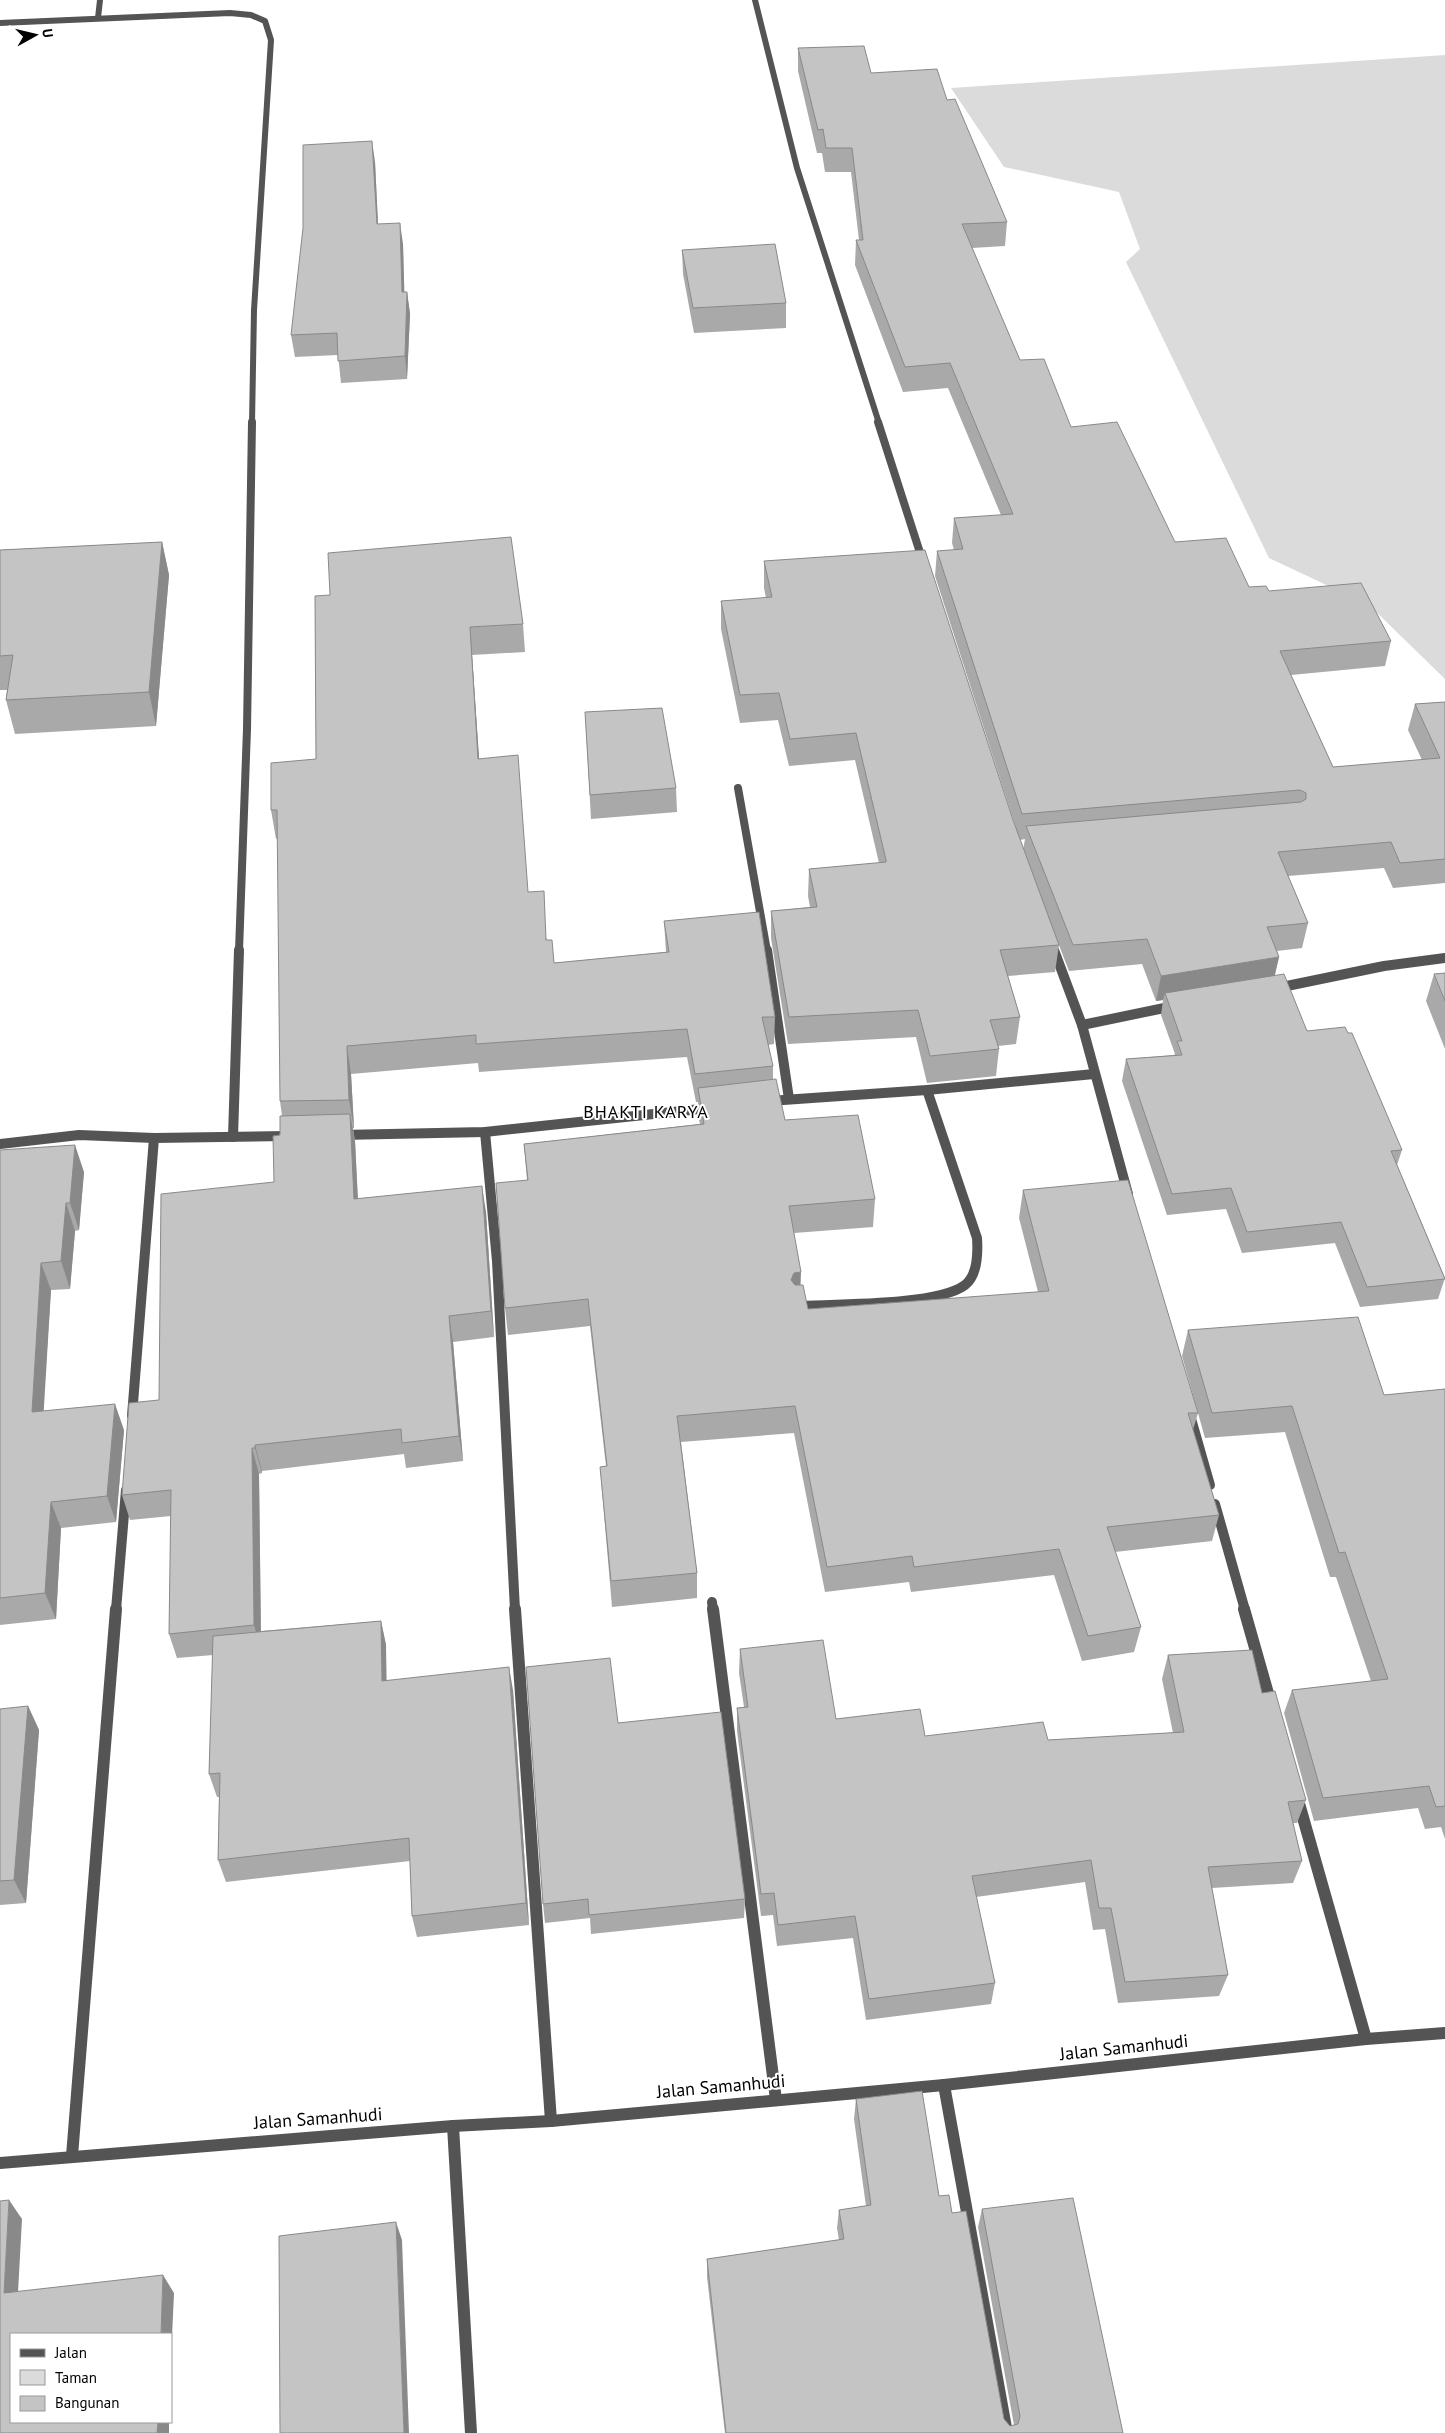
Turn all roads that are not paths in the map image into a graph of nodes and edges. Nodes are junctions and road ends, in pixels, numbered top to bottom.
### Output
1 (100, 0) edge
2 (755, 0) edge
3 (98, 18) junction
4 (0, 23) edge
5 (927, 572) edge
6 (738, 788) dead end
7 (1049, 936) edge
8 (1445, 958) edge
9 (1272, 989) edge
10 (1189, 1004) edge
11 (1082, 1025) junction
12 (1094, 1074) junction
13 (927, 1090) junction
14 (790, 1099) junction
15 (760, 1102) edge
16 (721, 1107) edge
17 (484, 1132) junction
18 (330, 1135) edge
19 (301, 1136) edge
20 (233, 1137) junction
21 (154, 1138) junction
22 (0, 1144) edge
23 (1132, 1208) edge
24 (797, 1306) edge
25 (1186, 1399) edge
26 (131, 1425) edge
27 (127, 1474) edge
28 (712, 1602) dead end
29 (1274, 1714) edge
30 (1296, 1791) edge
31 (1445, 2033) edge
32 (1366, 2039) junction
33 (944, 2085) junction
34 (776, 2100) junction
35 (551, 2121) junction
36 (453, 2126) junction
37 (72, 2156) junction
38 (0, 2163) edge
39 (471, 2433) edge
40 (1007, 2433) edge

1 - 3 street
2 - 5 street
3 - 4 street
3 - 20 street
6 - 14 street
7 - 11 street
8 - 9 street
10 - 11 street
11 - 12 street
12 - 13 street
12 - 23 street
13 - 14 street
13 - 24 street
14 - 15 street
16 - 17 street
17 - 18 street
17 - 35 street
19 - 20 street
20 - 21 street
21 - 22 street
21 - 26 street
25 - 29 street
27 - 37 street
28 - 34 street
30 - 32 street
31 - 32 street, Jalan Samanhudi
32 - 33 street, Jalan Samanhudi
33 - 34 street, Jalan Samanhudi
33 - 40 street
34 - 35 street, Jalan Samanhudi
35 - 36 street, Jalan Samanhudi
36 - 37 street, Jalan Samanhudi
36 - 39 street
37 - 38 street, Jalan Samanhudi

